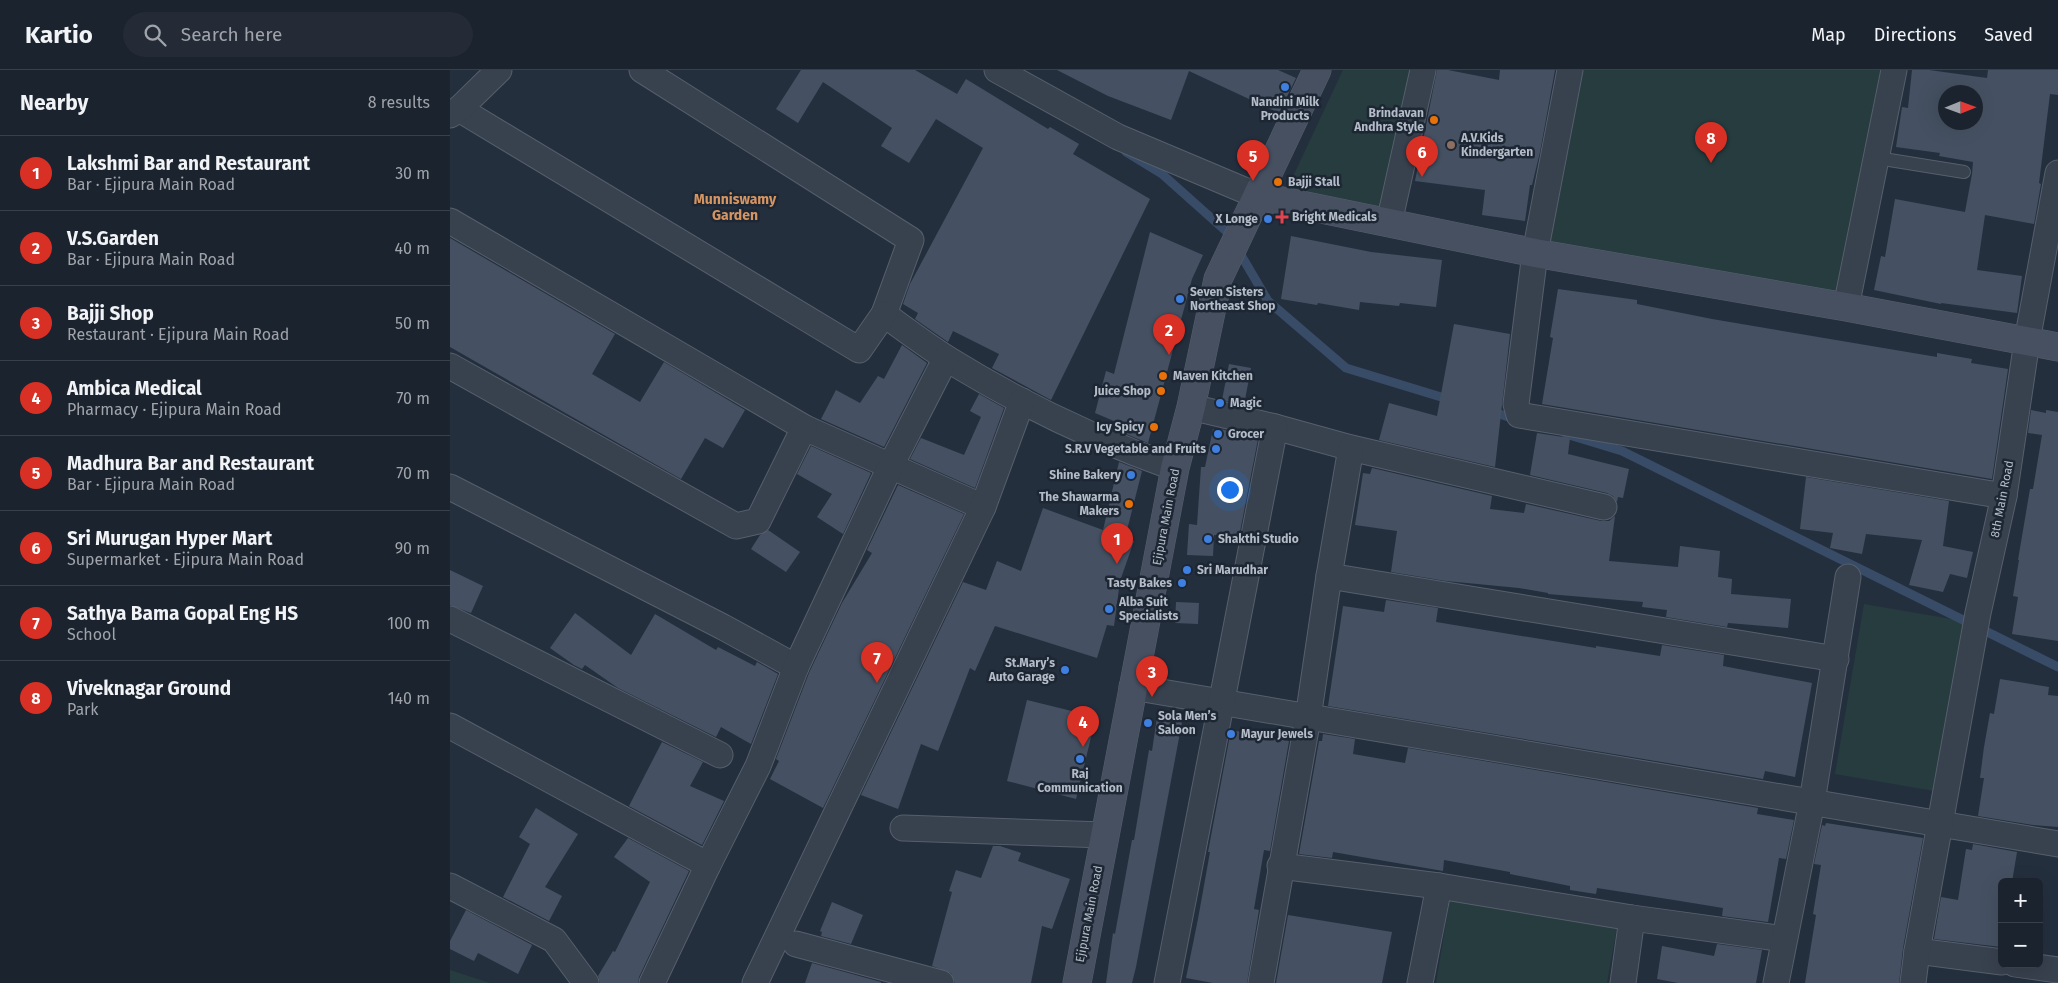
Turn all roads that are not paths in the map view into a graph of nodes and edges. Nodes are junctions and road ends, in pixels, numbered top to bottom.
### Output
1 (642, 70) edge
2 (997, 70) edge
3 (1316, 70) edge
4 (1423, 70) edge
5 (1570, 70) edge
6 (1894, 70) edge
7 (496, 71) edge
8 (455, 112) edge
9 (1877, 158) junction
10 (1964, 172) dead end
11 (2058, 173) edge
12 (1258, 196) junction
13 (450, 221) edge
14 (1389, 223) junction
15 (1535, 253) junction
16 (1846, 307) junction
17 (884, 314) junction
18 (2027, 341) junction
19 (2058, 347) edge
20 (946, 358) junction
21 (450, 366) edge
22 (1022, 401) junction
23 (1191, 407) junction
24 (1275, 427) junction
25 (805, 428) junction
26 (1351, 448) junction
27 (891, 465) junction
28 (1175, 468) junction
29 (450, 487) edge
30 (2004, 496) junction
31 (983, 507) junction
32 (1604, 507) dead end
33 (1329, 576) junction
34 (1848, 577) dead end
35 (450, 619) edge
36 (1836, 659) junction
37 (796, 667) junction
38 (1132, 687) junction
39 (1221, 702) junction
40 (1308, 718) junction
41 (450, 726) edge
42 (720, 755) dead end
43 (1812, 802) junction
44 (1940, 824) junction
45 (903, 828) dead end
46 (1104, 836) junction
47 (2058, 844) edge
48 (708, 865) junction
49 (1280, 866) junction
50 (450, 886) edge
51 (1439, 886) junction
52 (1632, 918) junction
53 (1784, 938) junction
54 (796, 944) dead end
55 (1917, 950) junction
56 (1998, 961) edge
57 (2043, 968) edge
58 (2058, 970) edge
59 (586, 983) edge
60 (652, 983) edge
61 (755, 983) edge
62 (941, 983) edge
63 (1076, 983) edge
64 (1167, 983) edge
65 (1261, 983) edge
66 (1420, 983) edge
67 (1623, 983) edge
68 (1776, 983) edge
69 (1912, 983) edge

1 - 17 street
2 - 12 street
3 - 12 street, Ejipura Main Road
4 - 14 street
5 - 15 street
6 - 9 street
7 - 8 street
8 - 17 street
9 - 10 lane
9 - 16 street
11 - 18 street, 8th Main Road
12 - 14 street
12 - 23 street, Ejipura Main Road
13 - 25 street
14 - 15 street
15 - 16 street
15 - 30 street
16 - 18 street
17 - 20 street
18 - 19 street
18 - 30 street, 8th Main Road
20 - 22 street
20 - 27 street
21 - 25 street
22 - 28 street
22 - 31 street
23 - 24 street
23 - 28 street, Ejipura Main Road
24 - 26 street
24 - 39 street
25 - 27 street
26 - 32 street
26 - 33 street
27 - 31 street
27 - 37 street
28 - 38 street, Ejipura Main Road
29 - 37 street
30 - 44 street, 8th Main Road
31 - 61 street
33 - 36 street
33 - 40 street
34 - 36 street
35 - 42 street
36 - 43 street
37 - 48 street
38 - 39 street
38 - 46 street, Ejipura Main Road
39 - 40 street
39 - 64 street
40 - 43 street
40 - 49 street
41 - 48 street
43 - 44 street
43 - 53 street
44 - 47 street
44 - 55 street, 8th Main Road
45 - 46 street
46 - 63 street, Ejipura Main Road
48 - 60 street
49 - 51 street
49 - 65 street
50 - 59 street
51 - 52 street
51 - 66 street
52 - 53 street
52 - 67 street
53 - 68 street
54 - 62 street
55 - 56 street
55 - 69 street, 8th Main Road
57 - 58 street

